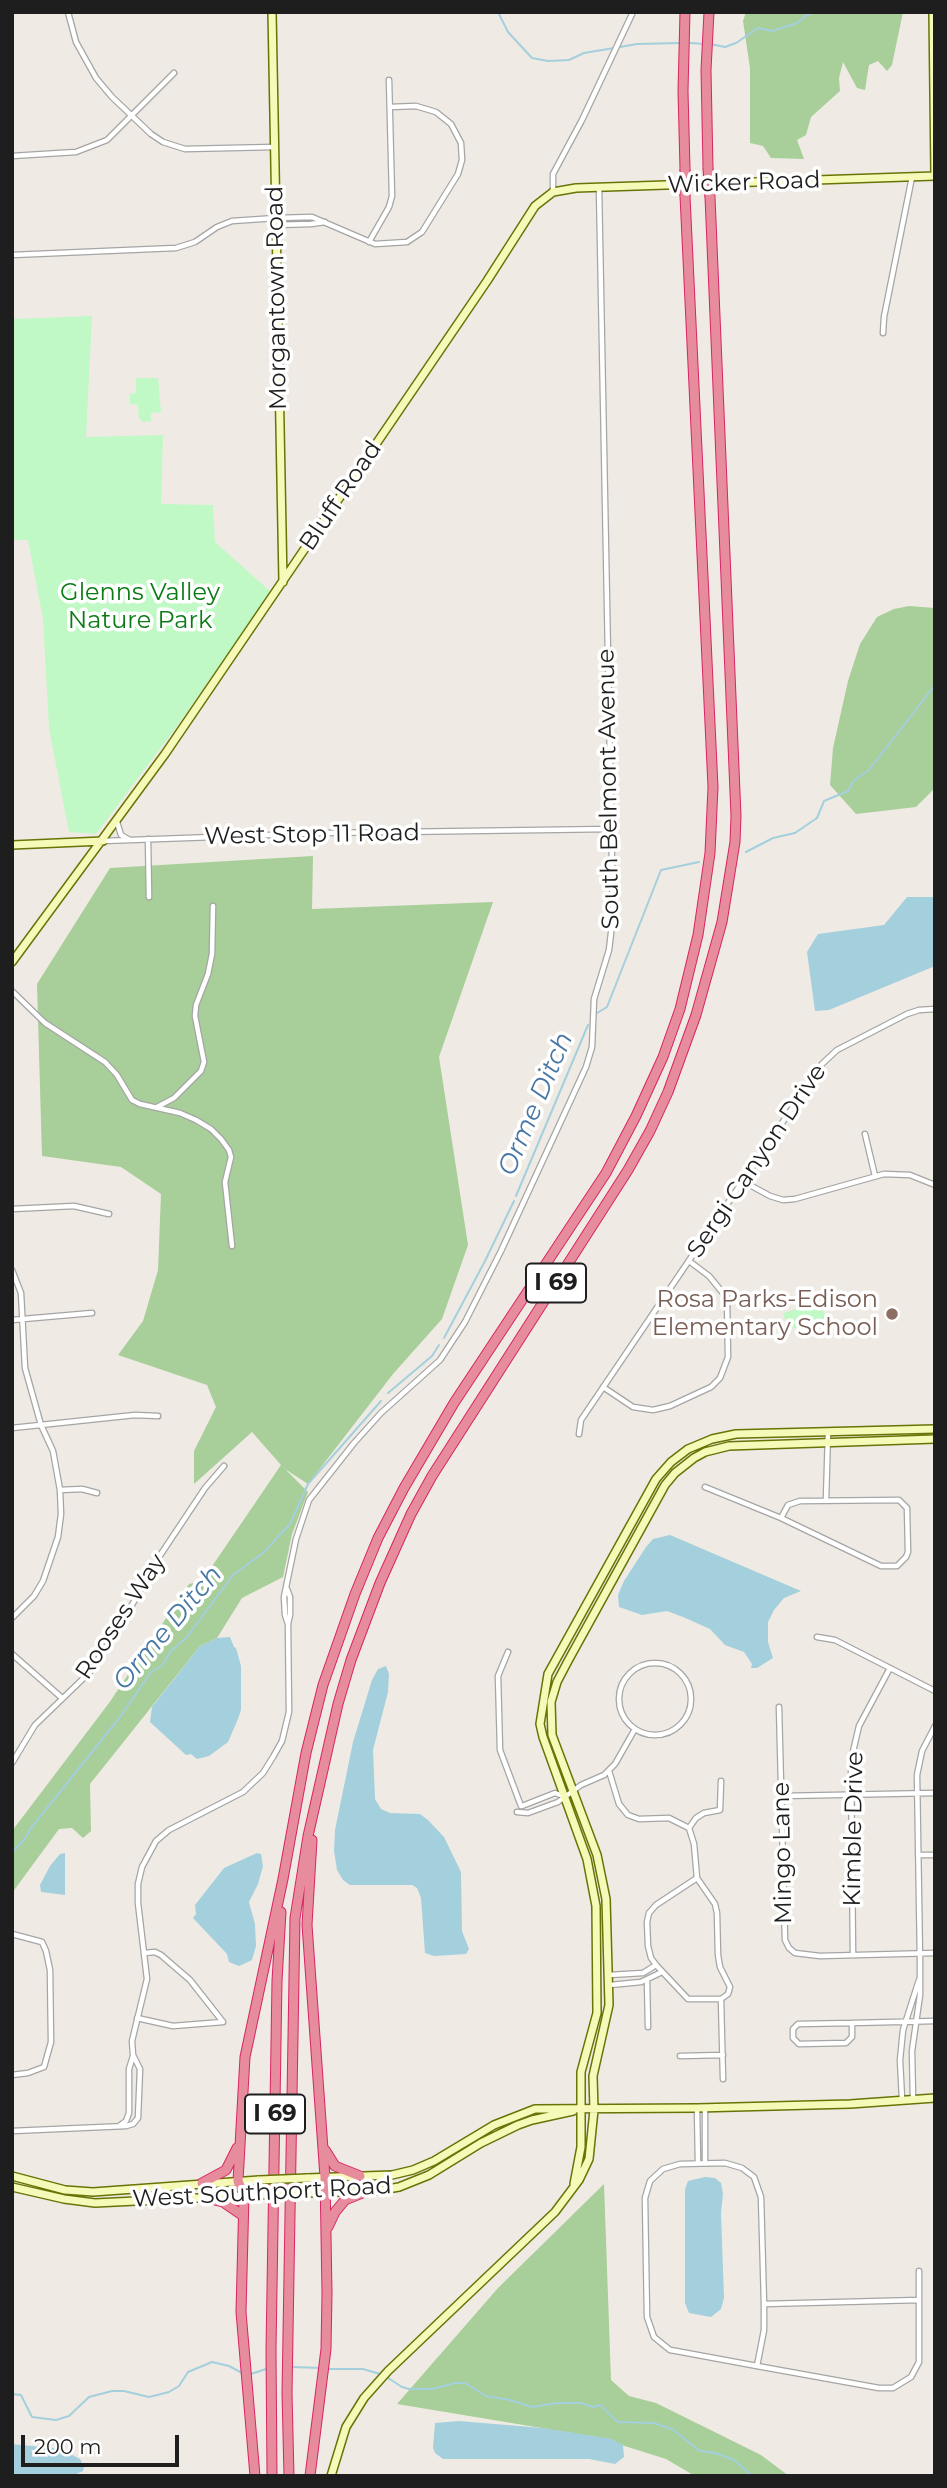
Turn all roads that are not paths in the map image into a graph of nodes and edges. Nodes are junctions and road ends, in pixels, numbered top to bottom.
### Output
1 (68, 12) edge
2 (272, 12) edge
3 (633, 12) edge
4 (933, 12) edge
5 (709, 16) edge
6 (685, 17) edge
7 (934, 31) edge
8 (174, 73) dead end
9 (389, 80) dead end
10 (390, 107) junction
11 (132, 117) junction
12 (274, 147) junction
13 (12, 156) edge
14 (935, 176) edge
15 (912, 177) junction
16 (599, 187) junction
17 (553, 192) junction
18 (276, 222) junction
19 (369, 243) junction
20 (12, 255) edge
21 (883, 333) dead end
22 (283, 583) junction
23 (117, 822) junction
24 (611, 829) junction
25 (148, 839) junction
26 (129, 840) junction
27 (103, 841) junction
28 (77, 842) junction
29 (12, 845) edge
30 (86, 863) junction
31 (149, 897) dead end
32 (213, 906) dead end
33 (12, 962) edge
34 (12, 991) edge
35 (935, 1009) edge
36 (156, 1107) junction
37 (866, 1134) dead end
38 (875, 1176) junction
39 (744, 1179) junction
40 (934, 1183) edge
41 (12, 1209) edge
42 (109, 1214) dead end
43 (233, 1247) dead end
44 (689, 1261) junction
45 (12, 1270) edge
46 (92, 1312) dead end
47 (22, 1319) junction
48 (12, 1320) edge
49 (603, 1387) junction
50 (158, 1416) dead end
51 (41, 1425) junction
52 (12, 1428) edge
53 (935, 1429) edge
54 (828, 1432) junction
55 (579, 1434) dead end
56 (935, 1439) edge
57 (828, 1442) junction
58 (224, 1466) dead end
59 (705, 1487) dead end
60 (60, 1490) junction
61 (97, 1493) dead end
62 (826, 1500) junction
63 (781, 1518) junction
64 (12, 1618) edge
65 (817, 1637) dead end
66 (508, 1651) dead end
67 (12, 1654) edge
68 (890, 1668) junction
69 (935, 1691) edge
70 (62, 1698) junction
71 (779, 1707) dead end
72 (935, 1727) edge
73 (635, 1728) junction
74 (12, 1763) edge
75 (609, 1771) junction
76 (721, 1781) dead end
77 (573, 1791) junction
78 (917, 1793) junction
79 (935, 1793) edge
80 (850, 1795) junction
81 (317, 1796) junction
82 (564, 1796) junction
83 (782, 1796) junction
84 (522, 1806) junction
85 (689, 1828) junction
86 (918, 1855) junction
87 (935, 1855) edge
88 (697, 1878) junction
89 (283, 1879) junction
90 (12, 1934) edge
91 (145, 1953) junction
92 (920, 1953) junction
93 (935, 1953) edge
94 (853, 1955) junction
95 (656, 1965) junction
96 (662, 1972) junction
97 (609, 1975) junction
98 (647, 1980) junction
99 (919, 1980) junction
100 (610, 1985) junction
101 (721, 1999) junction
102 (137, 2018) junction
103 (905, 2021) junction
104 (916, 2021) junction
105 (935, 2021) edge
106 (852, 2023) junction
107 (648, 2027) dead end
108 (133, 2055) junction
109 (723, 2055) junction
110 (680, 2056) dead end
111 (12, 2076) edge
112 (723, 2079) dead end
113 (913, 2098) junction
114 (935, 2098) edge
115 (902, 2099) junction
116 (701, 2108) junction
117 (581, 2110) junction
118 (594, 2110) junction
119 (118, 2127) junction
120 (12, 2131) edge
121 (241, 2132) junction
122 (322, 2140) junction
123 (698, 2163) junction
124 (705, 2163) junction
125 (12, 2176) edge
126 (360, 2176) junction
127 (325, 2177) junction
128 (239, 2181) junction
129 (202, 2183) junction
130 (12, 2187) edge
131 (573, 2189) junction
132 (365, 2192) junction
133 (326, 2193) junction
134 (244, 2196) junction
135 (206, 2197) junction
136 (242, 2215) junction
137 (325, 2239) junction
138 (919, 2271) dead end
139 (919, 2300) junction
140 (764, 2304) junction
141 (757, 2366) junction
142 (255, 2476) edge
143 (272, 2476) edge
144 (289, 2476) edge
145 (310, 2476) edge
146 (331, 2476) edge

1 - 11 street
2 - 12 street, Morgantown Road
3 - 17 street
4 - 7 street
5 - 81 highway, I 69, bridge
6 - 89 highway, I 69, bridge
7 - 14 street
8 - 11 street
9 - 10 street
10 - 19 street
10 - 19 street
11 - 12 street
11 - 13 street
12 - 18 street, Morgantown Road
14 - 15 street, Wicker Road
15 - 16 street, Wicker Road
15 - 21 street
16 - 17 street, Wicker Road
16 - 24 street, South Belmont Avenue
17 - 22 street, Bluff Road
18 - 19 street
18 - 20 street
18 - 22 street, Morgantown Road
22 - 23 street, Bluff Road
23 - 26 street
23 - 27 street, Bluff Road
24 - 25 street, West Stop 11 Road
24 - 91 street, South Belmont Avenue
25 - 26 street, West Stop 11 Road
25 - 31 street
26 - 27 street, West Stop 11 Road
27 - 28 street, West Stop 11 Road
27 - 30 street, Bluff Road
28 - 29 street, West Stop 11 Road
28 - 30 street
30 - 33 street, Bluff Road
32 - 36 street
34 - 36 street
35 - 39 street, Sergi Canyon Drive
36 - 43 street
37 - 38 street
38 - 39 street
38 - 40 street
39 - 44 street, Sergi Canyon Drive
41 - 42 street
44 - 49 street, Sergi Canyon Drive
44 - 49 street
45 - 47 street
46 - 47 street
47 - 48 street
47 - 51 street
49 - 55 street, Sergi Canyon Drive
50 - 51 street
51 - 52 street
51 - 60 street
53 - 54 street
54 - 57 street
54 - 82 street
56 - 57 street
57 - 62 street
57 - 77 street
58 - 70 street, Rooses Way
59 - 63 street
60 - 61 street
60 - 64 street
62 - 63 street
62 - 63 street
65 - 68 street
66 - 84 street
67 - 70 street
68 - 69 street
68 - 80 street, Kimble Drive
70 - 74 street, Rooses Way
71 - 83 street, Mingo Lane
72 - 78 street
73 - 73 street
73 - 75 street
75 - 77 street
75 - 85 street
76 - 85 street
77 - 82 street
77 - 97 street
78 - 79 street
78 - 80 street
78 - 86 street
80 - 83 street
80 - 94 street, Kimble Drive
81 - 122 highway
81 - 144 highway, I 69
82 - 84 street
82 - 84 street
82 - 117 street
83 - 94 street, Mingo Lane
85 - 88 street
86 - 87 street
86 - 92 street
88 - 95 street
88 - 101 street
89 - 121 highway
89 - 143 highway, I 69
90 - 111 street
91 - 102 street
91 - 102 street
92 - 93 street, Mingo Lane
92 - 94 street, Mingo Lane
92 - 99 street
95 - 96 street
95 - 97 street
96 - 98 street
96 - 101 street
97 - 100 street
98 - 100 street
98 - 107 street
99 - 103 street
99 - 104 street
100 - 118 street
101 - 109 street
102 - 108 street
103 - 104 street
103 - 106 street
103 - 115 street
104 - 105 street
104 - 113 street
106 - 106 street
108 - 119 street
108 - 119 street
109 - 110 street
109 - 112 street
113 - 114 street, West Southport Road
113 - 115 street, West Southport Road
115 - 116 street, West Southport Road
116 - 118 street, West Southport Road
116 - 123 street
116 - 124 street
117 - 118 street, West Southport Road
117 - 126 street, West Southport Road
117 - 131 street
117 - 132 street, West Southport Road
118 - 131 street
119 - 120 street
121 - 128 highway
121 - 129 highway
122 - 126 highway
122 - 127 highway
123 - 124 street
123 - 141 street
124 - 140 street
125 - 129 street, West Southport Road
126 - 127 street, West Southport Road
127 - 128 street, West Southport Road, bridge
127 - 133 highway
128 - 129 street, West Southport Road
128 - 134 highway
130 - 135 street, West Southport Road
131 - 146 street
132 - 133 street, West Southport Road
132 - 137 highway
133 - 134 street, West Southport Road, bridge
133 - 137 highway
134 - 135 street, West Southport Road
134 - 136 highway
135 - 136 highway
136 - 142 highway
137 - 145 highway
138 - 139 street
139 - 140 street
139 - 141 street
140 - 141 street

